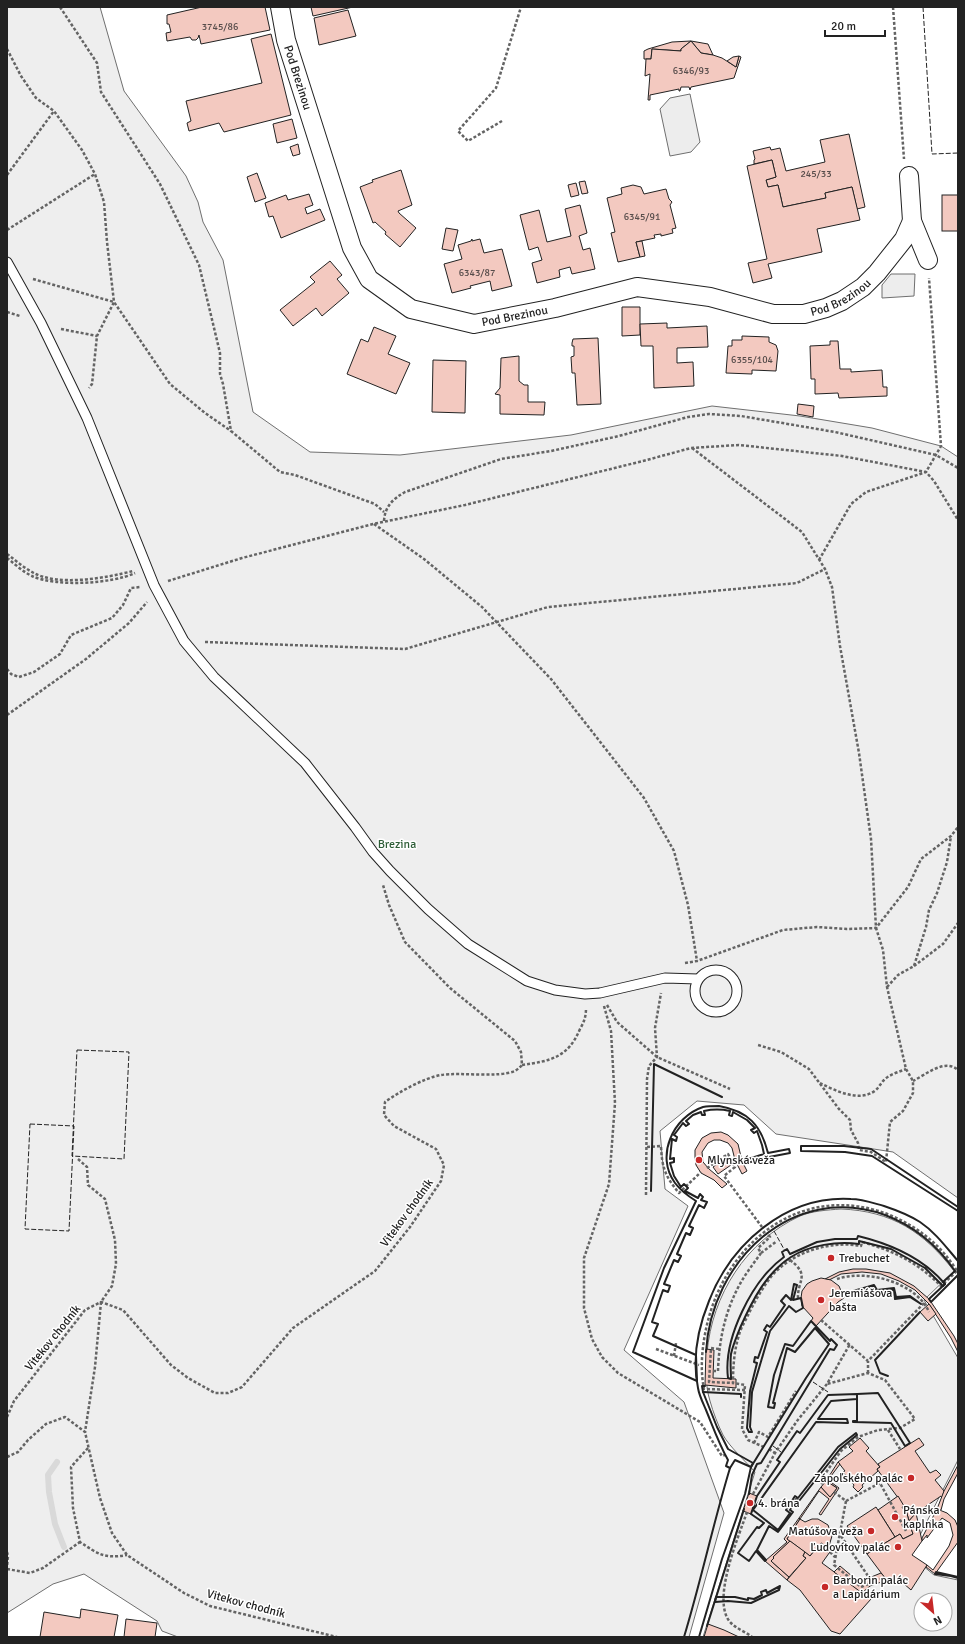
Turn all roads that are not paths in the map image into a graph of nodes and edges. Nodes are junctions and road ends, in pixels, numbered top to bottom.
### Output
1 (280, 7) edge
2 (907, 171) road end
3 (912, 221) junction
4 (928, 260) road end
5 (7, 262) edge
6 (698, 980) junction

1 - 3 street, Pod Brezinou
2 - 3 street
3 - 4 street
5 - 6 lane
6 - 6 lane

